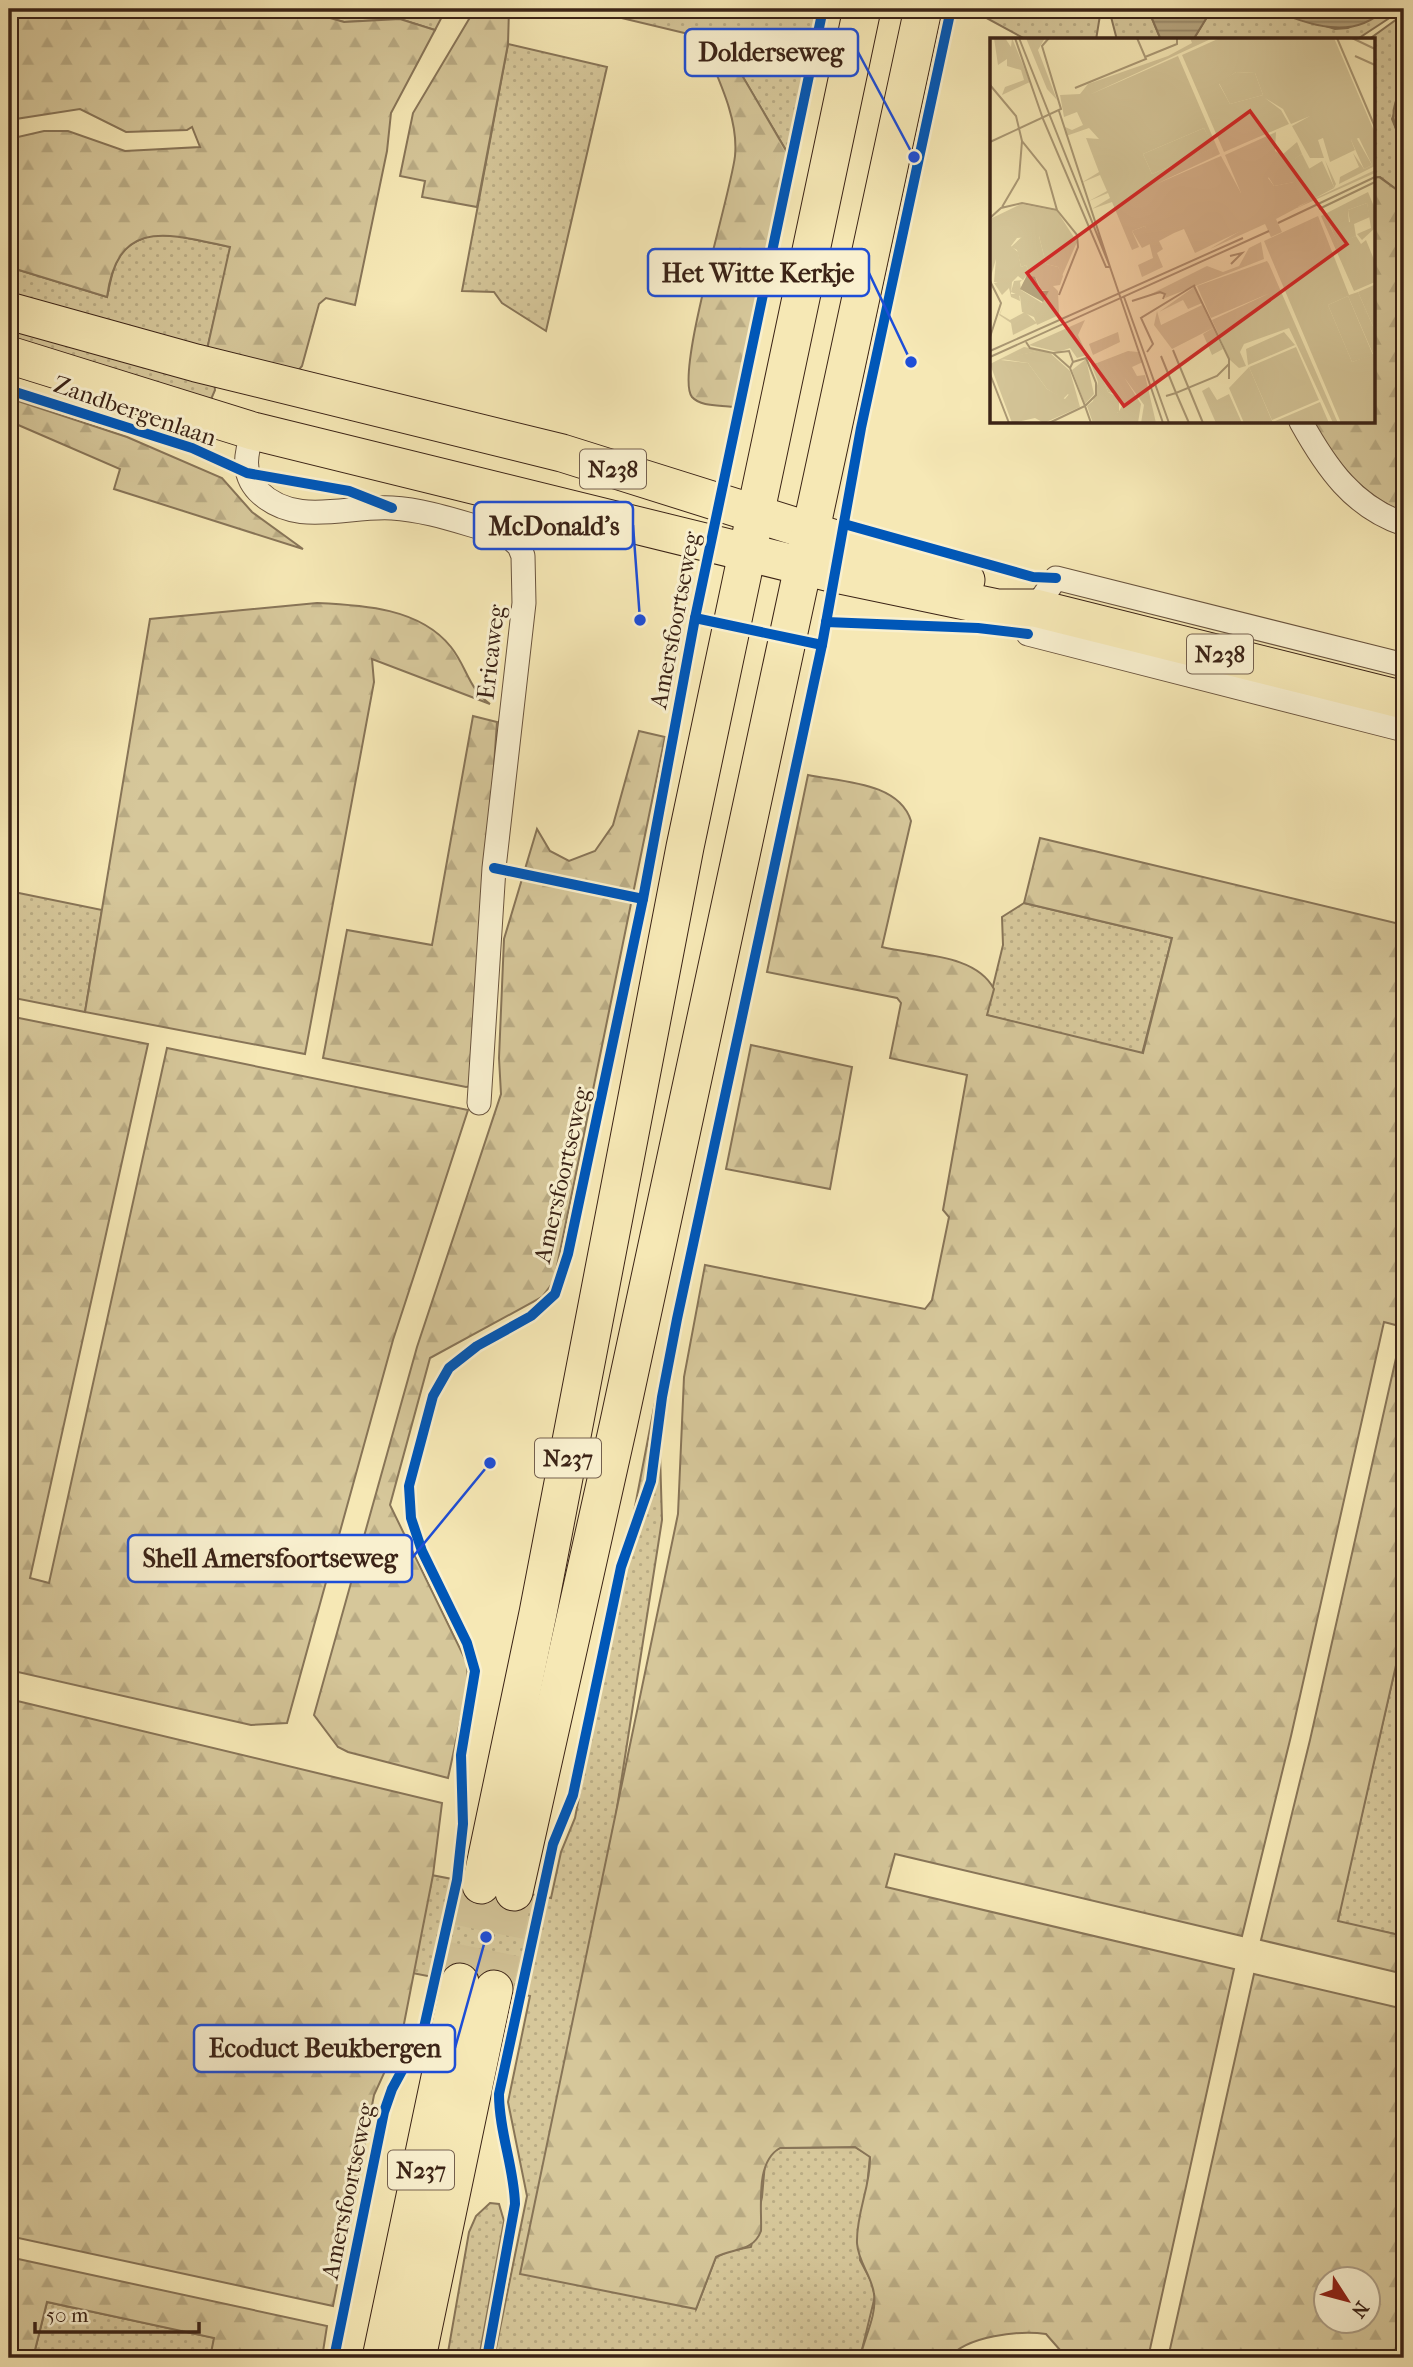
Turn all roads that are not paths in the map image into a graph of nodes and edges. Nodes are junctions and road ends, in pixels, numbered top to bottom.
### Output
1 (862, 9) edge
2 (923, 9) edge
3 (9, 311) edge
4 (9, 355) edge
5 (268, 381) junction
6 (1302, 424) edge
7 (253, 431) junction
8 (754, 513) junction
9 (1404, 524) edge
10 (805, 548) junction
11 (746, 551) junction
12 (1035, 608) junction
13 (1404, 665) edge
14 (1404, 700) edge
15 (1404, 730) edge
16 (479, 1103) dead end
17 (381, 2358) edge
18 (417, 2358) edge

1 - 8 main road, N237
2 - 10 main road, N237
3 - 5 main road, N238
4 - 7 main road, Zandbergenlaan / N238
5 - 7 main road
5 - 8 main road, N238
6 - 9 street
7 - 11 main road, Zandbergenlaan / N238
7 - 16 street, Ericaweg
8 - 10 main road, N238
8 - 11 main road, N237
10 - 11 main road, N238
10 - 11 main road, N237
10 - 12 main road, N238
12 - 13 street
12 - 14 main road, N238
12 - 15 street
17 - 18 main road, N237

